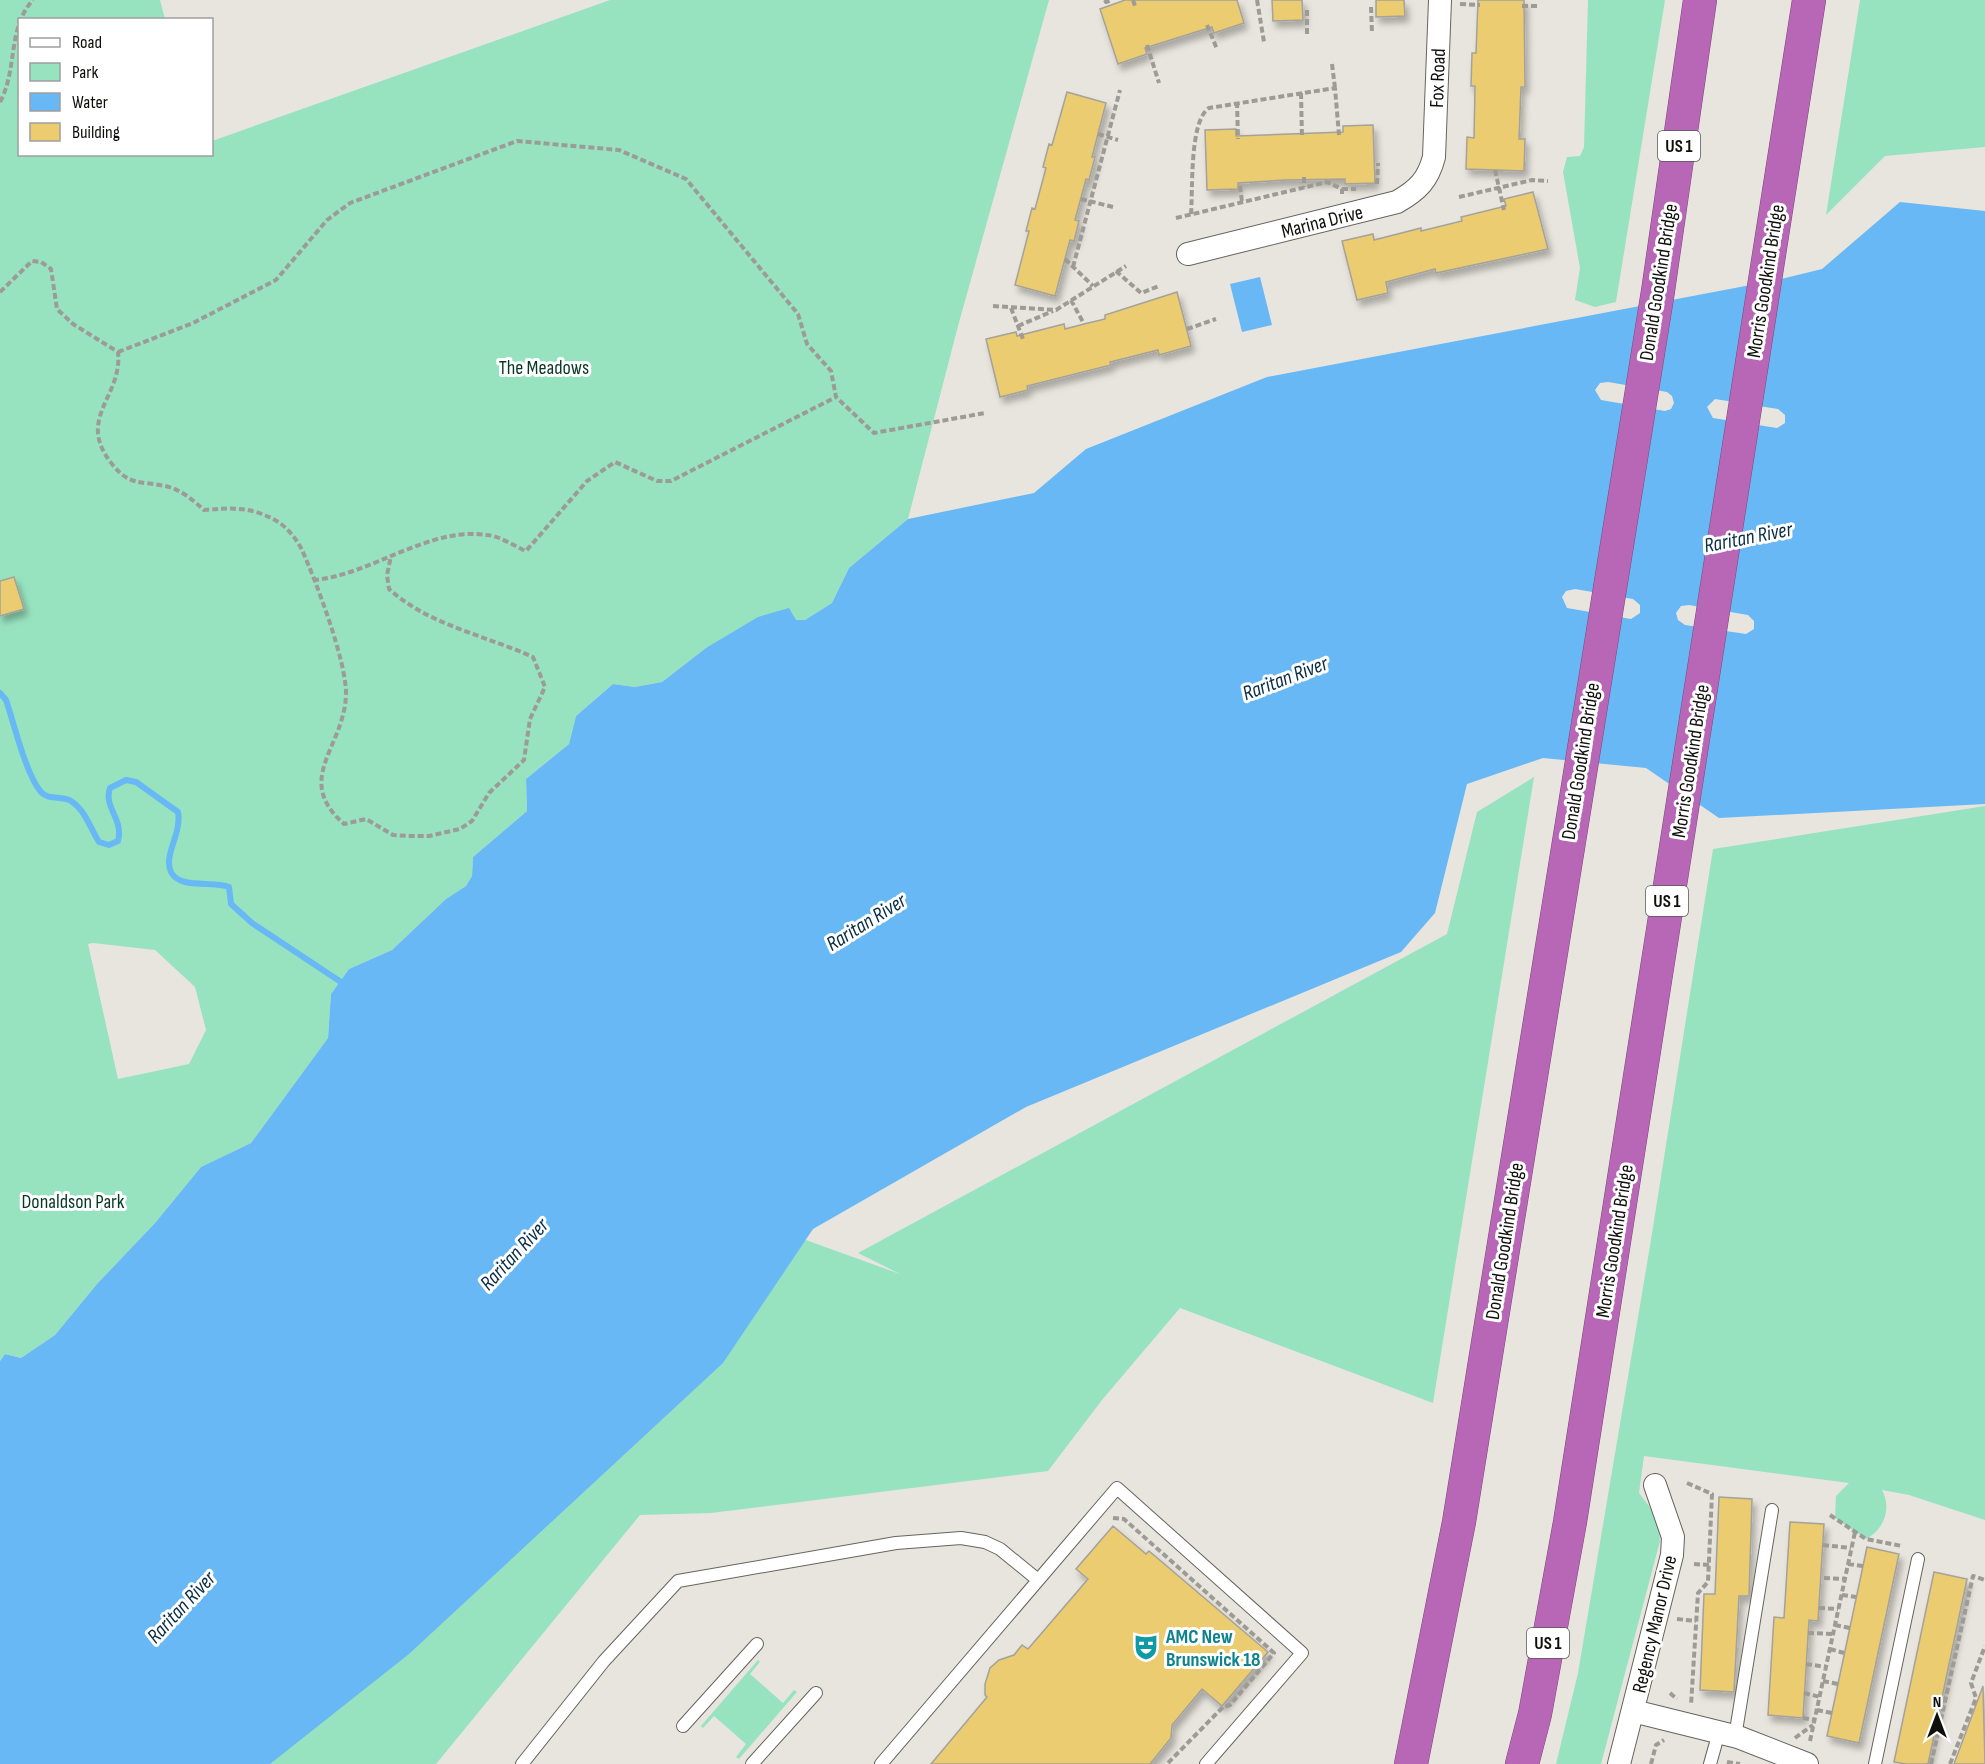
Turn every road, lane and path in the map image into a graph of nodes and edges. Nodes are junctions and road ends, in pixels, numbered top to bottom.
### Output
1 (33, 0) edge
2 (1105, 0) edge
3 (1112, 0) edge
4 (1133, 0) edge
5 (1257, 0) edge
6 (1440, 0) edge
7 (1458, 0) edge
8 (1700, 0) edge
9 (1809, 0) edge
10 (1480, 5) dead end
11 (1136, 6) dead end
12 (1522, 6) dead end
13 (1539, 6) dead end
14 (1371, 7) dead end
15 (1307, 10) dead end
16 (20, 18) edge
17 (1207, 25) dead end
18 (18, 30) edge
19 (1372, 33) dead end
20 (1307, 35) dead end
21 (1264, 42) dead end
22 (1147, 45) dead end
23 (1217, 49) dead end
24 (1332, 64) dead end
25 (1159, 82) dead end
26 (1335, 88) junction
27 (1120, 90) dead end
28 (1301, 93) junction
29 (0, 102) edge
30 (1237, 102) junction
31 (1098, 134) dead end
32 (1339, 135) dead end
33 (1108, 137) junction
34 (1302, 137) dead end
35 (1238, 139) dead end
36 (1118, 140) dead end
37 (1434, 157) joint
38 (1378, 163) dead end
39 (1495, 170) dead end
40 (1304, 177) dead end
41 (1242, 178) dead end
42 (1548, 181) dead end
43 (1304, 187) junction
44 (1372, 187) dead end
45 (1365, 188) dead end
46 (1498, 188) junction
47 (1342, 189) junction
48 (1459, 197) dead end
49 (1081, 198) dead end
50 (1090, 201) junction
51 (1343, 201) dead end
52 (1242, 202) junction
53 (1113, 207) dead end
54 (1503, 210) dead end
55 (1191, 214) junction
56 (1176, 218) dead end
57 (1188, 254) dead end
58 (1065, 259) dead end
59 (1125, 266) dead end
60 (1073, 267) junction
61 (1116, 271) junction
62 (1093, 286) junction
63 (1160, 286) dead end
64 (0, 292) edge
65 (1071, 300) junction
66 (993, 306) dead end
67 (1011, 308) junction
68 (1056, 310) junction
69 (1216, 319) dead end
70 (1084, 324) dead end
71 (1018, 326) junction
72 (1187, 329) dead end
73 (1023, 339) dead end
74 (118, 352) junction
75 (836, 397) junction
76 (986, 413) dead end
77 (392, 556) junction
78 (313, 580) junction
79 (1687, 1483) dead end
80 (1655, 1485) dead end
81 (1772, 1510) dead end
82 (1830, 1515) dead end
83 (1106, 1523) dead end
84 (1855, 1532) junction
85 (1823, 1545) dead end
86 (1902, 1546) dead end
87 (1851, 1548) junction
88 (1918, 1559) dead end
89 (1694, 1564) dead end
90 (1848, 1564) junction
91 (1709, 1566) junction
92 (1863, 1566) dead end
93 (1824, 1578) dead end
94 (1845, 1579) junction
95 (1038, 1580) junction
96 (1985, 1580) edge
97 (1842, 1595) junction
98 (1856, 1597) dead end
99 (1819, 1608) dead end
100 (1838, 1609) junction
101 (1677, 1619) dead end
102 (1696, 1621) junction
103 (1835, 1625) junction
104 (1850, 1628) dead end
105 (1808, 1633) dead end
106 (1833, 1634) junction
107 (757, 1644) dead end
108 (1985, 1646) edge
109 (1830, 1649) junction
110 (1844, 1653) dead end
111 (1806, 1664) dead end
112 (1826, 1667) junction
113 (1823, 1681) junction
114 (1838, 1684) dead end
115 (816, 1693) dead end
116 (1670, 1693) dead end
117 (1804, 1693) dead end
118 (1820, 1697) junction
119 (1817, 1710) junction
120 (1633, 1711) junction
121 (1832, 1713) dead end
122 (1803, 1718) dead end
123 (1814, 1723) junction
124 (683, 1726) dead end
125 (1727, 1735) junction
126 (1795, 1738) dead end
127 (1674, 1740) dead end
128 (1810, 1741) dead end
129 (1727, 1762) dead end
130 (522, 1764) edge
131 (752, 1764) edge
132 (881, 1764) edge
133 (1167, 1764) edge
134 (1206, 1764) edge
135 (1411, 1764) edge
136 (1522, 1764) edge
137 (1619, 1764) edge
138 (1651, 1764) edge
139 (1710, 1764) edge
140 (1740, 1764) edge
141 (1807, 1764) edge
142 (1875, 1764) edge
143 (1931, 1764) edge
144 (1950, 1764) edge

1 - 16 path
2 - 3 path
4 - 11 path
5 - 21 path
6 - 37 street, Fox Road
7 - 10 path
8 - 135 highway, Donald Goodkind Bridge / US 1
9 - 136 highway, Morris Goodkind Bridge / US 1
12 - 13 path
14 - 19 path
15 - 20 path
17 - 23 path
18 - 29 path
22 - 25 path
24 - 26 path
26 - 28 path
26 - 32 path
27 - 33 path
28 - 30 path
28 - 34 path
30 - 35 path
30 - 55 path
31 - 33 path
33 - 36 path
33 - 50 path
37 - 57 street, Marina Drive
38 - 44 path
39 - 46 path
40 - 43 path
41 - 52 path
42 - 46 path
43 - 47 path
43 - 52 path
45 - 47 path
46 - 48 path
46 - 54 path
47 - 51 path
49 - 50 path
50 - 53 path
50 - 60 path
52 - 55 path
55 - 56 path
58 - 60 path
59 - 61 path
60 - 62 path
61 - 62 path
61 - 63 path
62 - 65 path
64 - 74 path
65 - 68 path
65 - 70 path
66 - 67 path
67 - 68 path
67 - 71 path
68 - 71 path
69 - 72 path
71 - 73 path
74 - 75 path
74 - 78 path
75 - 76 path
75 - 77 path
77 - 78 path
77 - 78 path
79 - 91 path
80 - 120 street, Regency Manor Drive
81 - 125 lane
82 - 84 path
83 - 133 path
84 - 86 path
84 - 87 path
85 - 87 path
87 - 90 path
88 - 142 lane
89 - 91 path
90 - 92 path
90 - 94 path
91 - 102 path
93 - 94 path
94 - 97 path
95 - 130 lane
95 - 132 lane
95 - 134 lane
96 - 143 path
97 - 98 path
97 - 100 path
99 - 100 path
100 - 103 path
101 - 102 path
102 - 116 path
103 - 104 path
103 - 106 path
105 - 106 path
106 - 109 path
107 - 124 lane
108 - 144 path
109 - 110 path
109 - 112 path
111 - 112 path
112 - 113 path
113 - 114 path
113 - 118 path
115 - 131 lane
117 - 118 path
118 - 119 path
119 - 121 path
119 - 123 path
120 - 125 street
120 - 137 street, Regency Manor Drive
122 - 123 path
123 - 126 path
123 - 128 path
125 - 139 lane
125 - 141 street
127 - 138 path
129 - 140 path

